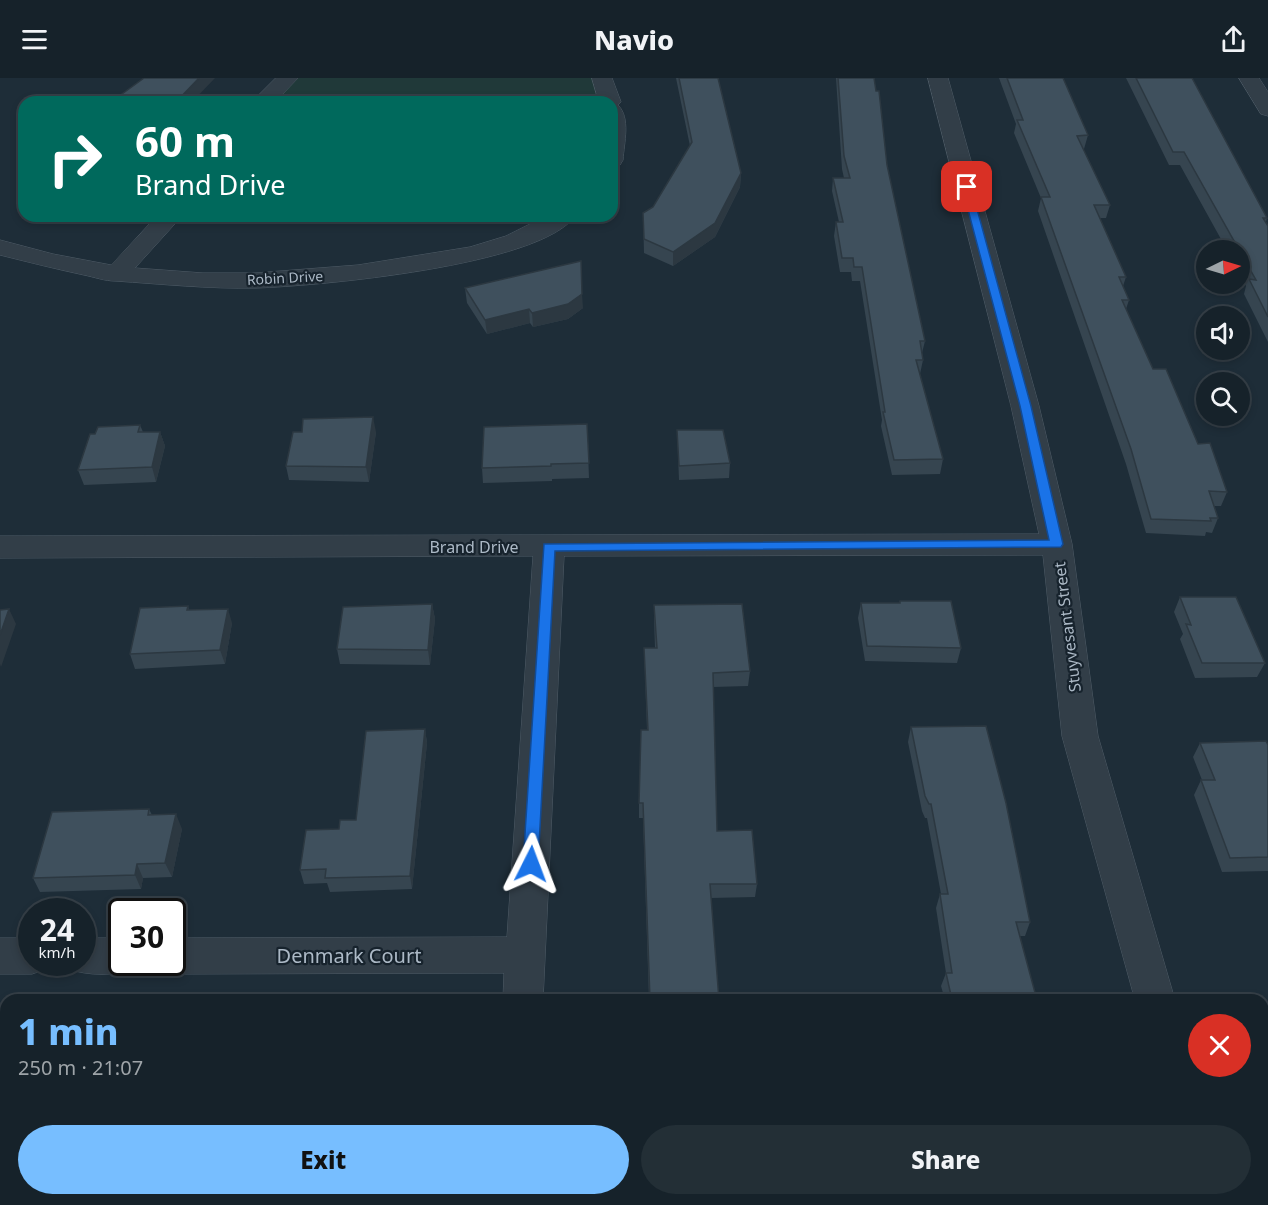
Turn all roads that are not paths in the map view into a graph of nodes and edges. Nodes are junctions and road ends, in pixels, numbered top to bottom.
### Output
1 (288, 78) edge
2 (602, 78) edge
3 (938, 78) edge
4 (1249, 78) edge
5 (268, 96) edge
6 (608, 96) edge
7 (1268, 110) edge
8 (164, 222) edge
9 (552, 222) edge
10 (0, 248) edge
11 (116, 274) junction
12 (1057, 544) junction
13 (0, 547) edge
14 (549, 547) junction
15 (525, 955) junction
16 (0, 956) edge
17 (18, 956) edge
18 (186, 956) edge
19 (523, 994) edge
20 (1153, 994) edge

1 - 5 street
2 - 6 street
3 - 12 street, Stuyvesant Street
4 - 7 street
8 - 11 street
9 - 11 street, Robin Drive
10 - 11 street, Robin Drive
12 - 14 street, Brand Drive
12 - 20 street, Stuyvesant Street
13 - 14 street, Brand Drive
14 - 15 street
15 - 18 street, Denmark Court
15 - 19 street
16 - 17 street

